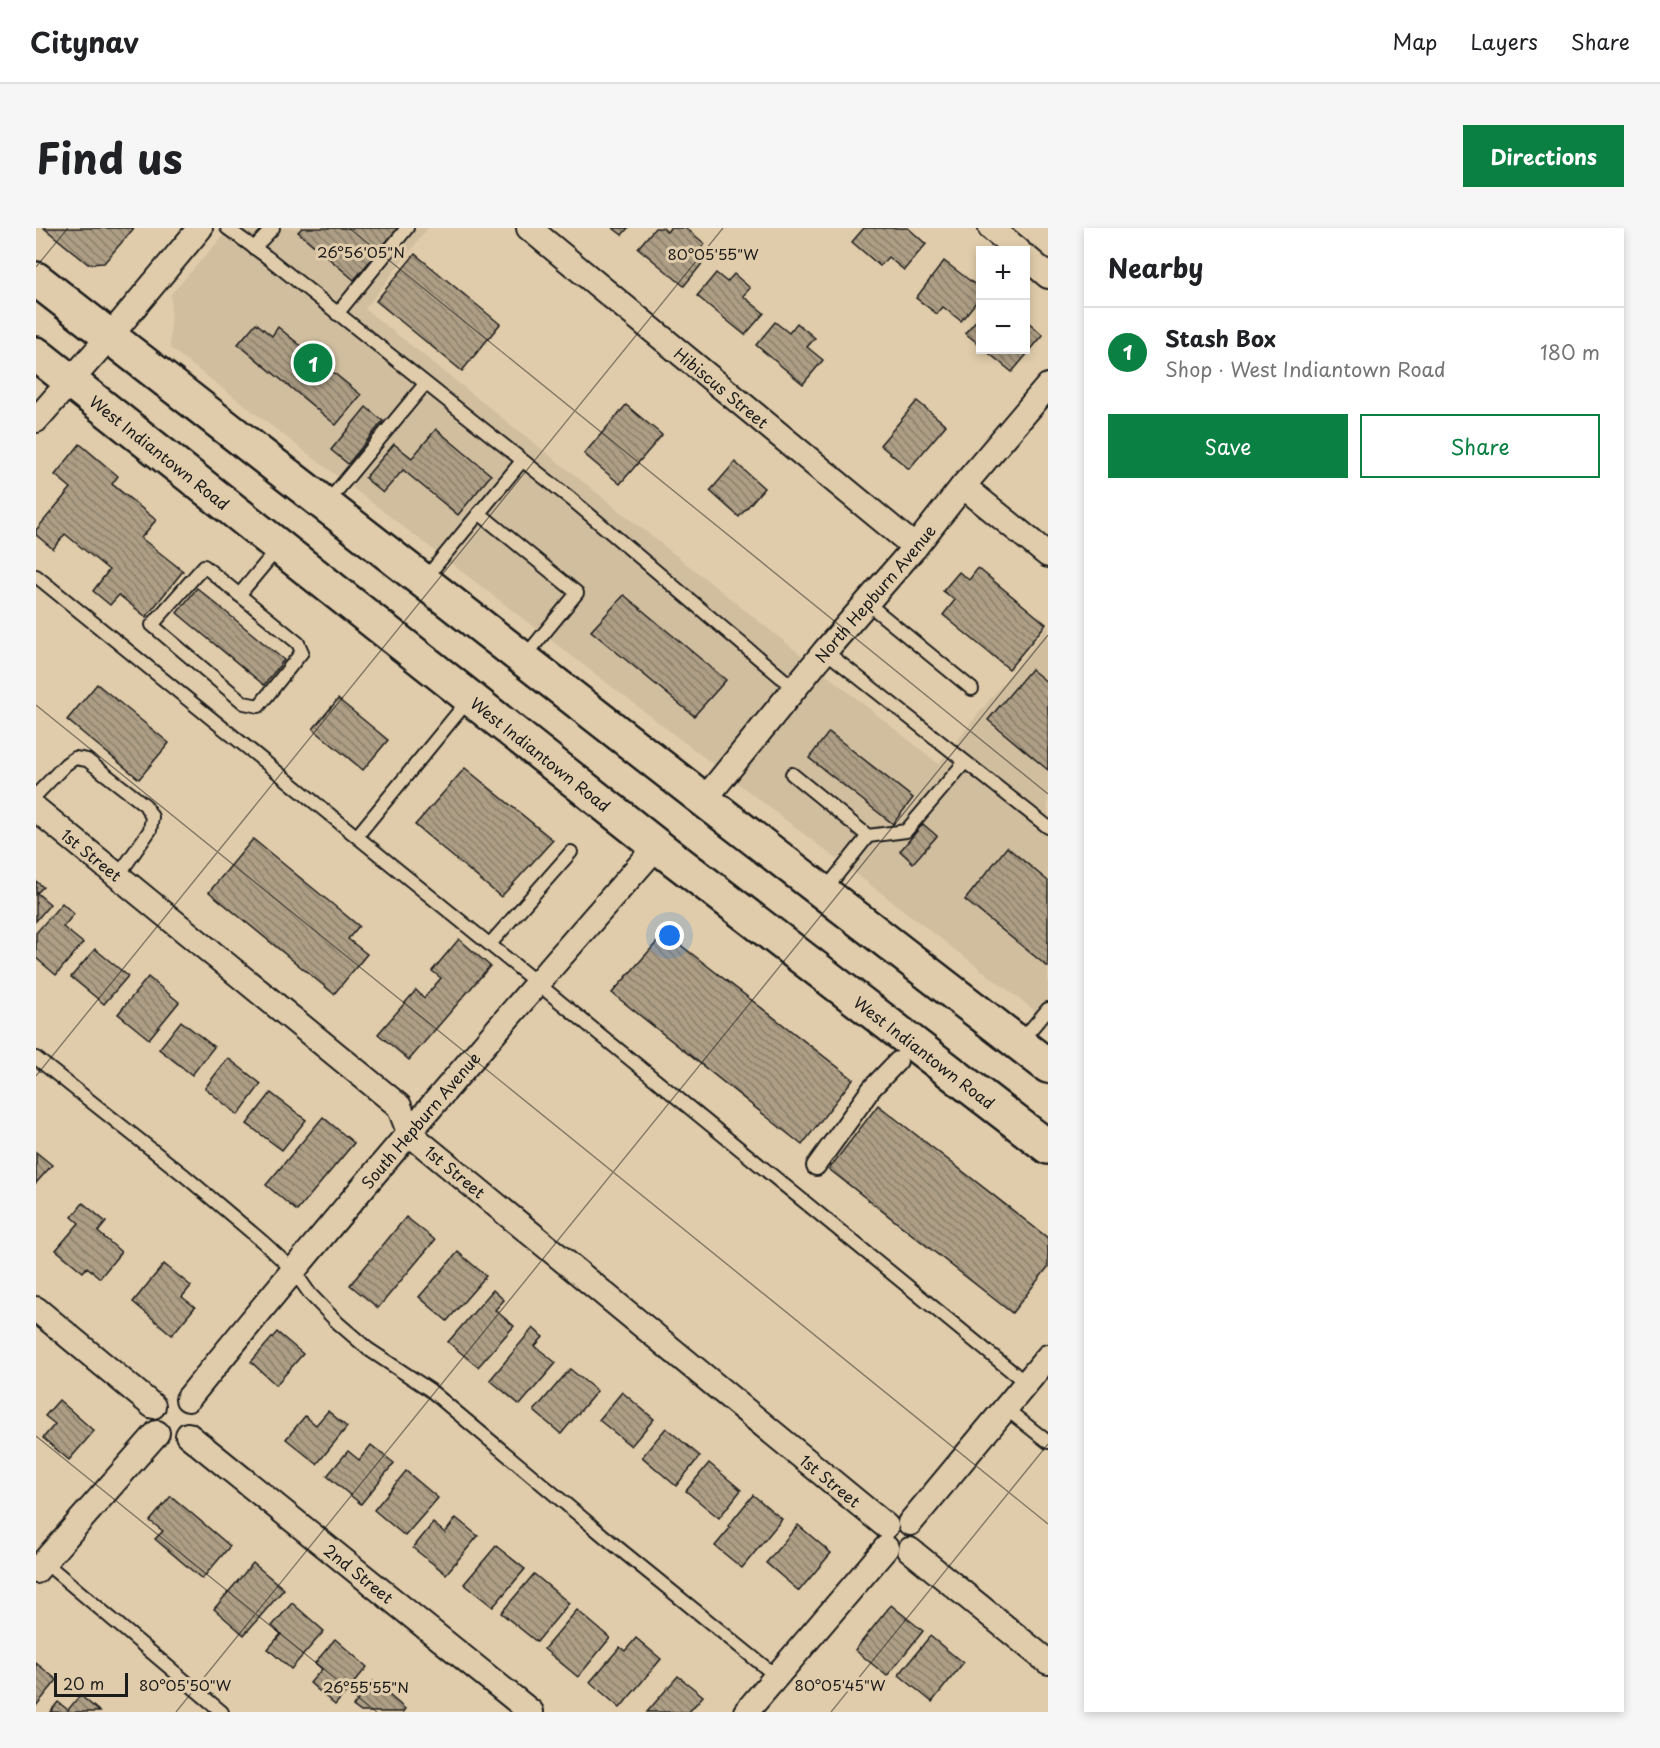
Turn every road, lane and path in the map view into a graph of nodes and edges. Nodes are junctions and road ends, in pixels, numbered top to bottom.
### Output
1 (200, 228) edge
2 (227, 228) edge
3 (273, 228) edge
4 (407, 228) edge
5 (529, 228) edge
6 (991, 228) edge
7 (1013, 246) edge
8 (254, 248) junction
9 (1030, 260) edge
10 (1048, 276) edge
11 (36, 279) edge
12 (337, 314) junction
13 (110, 336) junction
14 (36, 354) edge
15 (70, 381) junction
16 (425, 384) junction
17 (1048, 386) edge
18 (36, 420) edge
19 (522, 461) junction
20 (963, 486) junction
21 (325, 505) junction
22 (479, 513) junction
23 (279, 546) junction
24 (915, 547) junction
25 (1048, 555) edge
26 (36, 576) edge
27 (423, 581) junction
28 (239, 595) junction
29 (867, 603) junction
30 (825, 651) junction
31 (523, 659) junction
32 (795, 689) junction
33 (972, 689) dead end
34 (471, 698) junction
35 (965, 762) junction
36 (792, 774) dead end
37 (36, 795) edge
38 (704, 800) junction
39 (36, 809) edge
40 (1048, 827) edge
41 (357, 836) junction
42 (868, 836) junction
43 (657, 846) junction
44 (571, 852) dead end
45 (118, 876) junction
46 (823, 892) junction
47 (490, 944) junction
48 (799, 955) junction
49 (537, 983) junction
50 (1048, 1009) edge
51 (1018, 1044) junction
52 (36, 1058) edge
53 (898, 1061) dead end
54 (1048, 1066) edge
55 (1048, 1120) edge
56 (410, 1134) junction
57 (1048, 1147) edge
58 (816, 1166) dead end
59 (293, 1270) junction
60 (36, 1309) edge
61 (1048, 1357) edge
62 (1026, 1383) junction
63 (188, 1399) junction
64 (153, 1406) junction
65 (1005, 1408) junction
66 (157, 1433) junction
67 (188, 1435) junction
68 (1048, 1442) edge
69 (894, 1542) junction
70 (39, 1562) edge
71 (1048, 1662) edge
72 (776, 1677) junction
73 (222, 1712) edge
74 (531, 1712) edge
75 (746, 1712) edge

1 - 13 street
2 - 8 lane
3 - 8 lane
4 - 12 lane
5 - 24 street, Hibiscus Street
6 - 7 street
8 - 12 lane
9 - 10 street
11 - 13 main road
12 - 16 lane
13 - 15 street
13 - 21 main road
14 - 15 main road, West Indiantown Road
15 - 18 street
15 - 23 main road, West Indiantown Road
16 - 19 lane
16 - 21 lane
17 - 20 street, North Hepburn Avenue
19 - 22 lane
19 - 32 lane
20 - 24 street, North Hepburn Avenue
20 - 25 street
21 - 27 main road
22 - 27 lane
22 - 31 lane
23 - 28 lane
23 - 34 main road, West Indiantown Road
24 - 29 street, North Hepburn Avenue
26 - 41 lane
27 - 31 main road
28 - 28 lane
29 - 30 street, North Hepburn Avenue
29 - 33 lane
30 - 32 street, North Hepburn Avenue
30 - 35 lane
31 - 38 main road
32 - 38 street, North Hepburn Avenue
34 - 41 lane
34 - 43 main road, West Indiantown Road
35 - 40 lane
35 - 42 lane
36 - 42 lane
37 - 45 lane
38 - 46 main road
39 - 45 street, 1st Street
41 - 47 lane
42 - 46 lane
43 - 48 main road, West Indiantown Road
43 - 49 street, South Hepburn Avenue
44 - 47 lane
45 - 56 street, 1st Street
46 - 51 main road
47 - 49 lane
48 - 55 main road
48 - 57 main road, West Indiantown Road
49 - 56 street, South Hepburn Avenue
49 - 62 lane
50 - 51 lane
51 - 54 main road
52 - 59 lane
53 - 58 street
56 - 59 street, South Hepburn Avenue
56 - 69 street, 1st Street
59 - 63 street, South Hepburn Avenue
59 - 72 lane
60 - 64 street
61 - 62 street
62 - 65 street
63 - 64 street
63 - 67 street
64 - 66 street
65 - 68 lane
65 - 69 street
66 - 67 street
66 - 70 street
67 - 74 street, 2nd Street
69 - 71 street, 1st Street
69 - 72 street
70 - 73 lane
72 - 75 street

